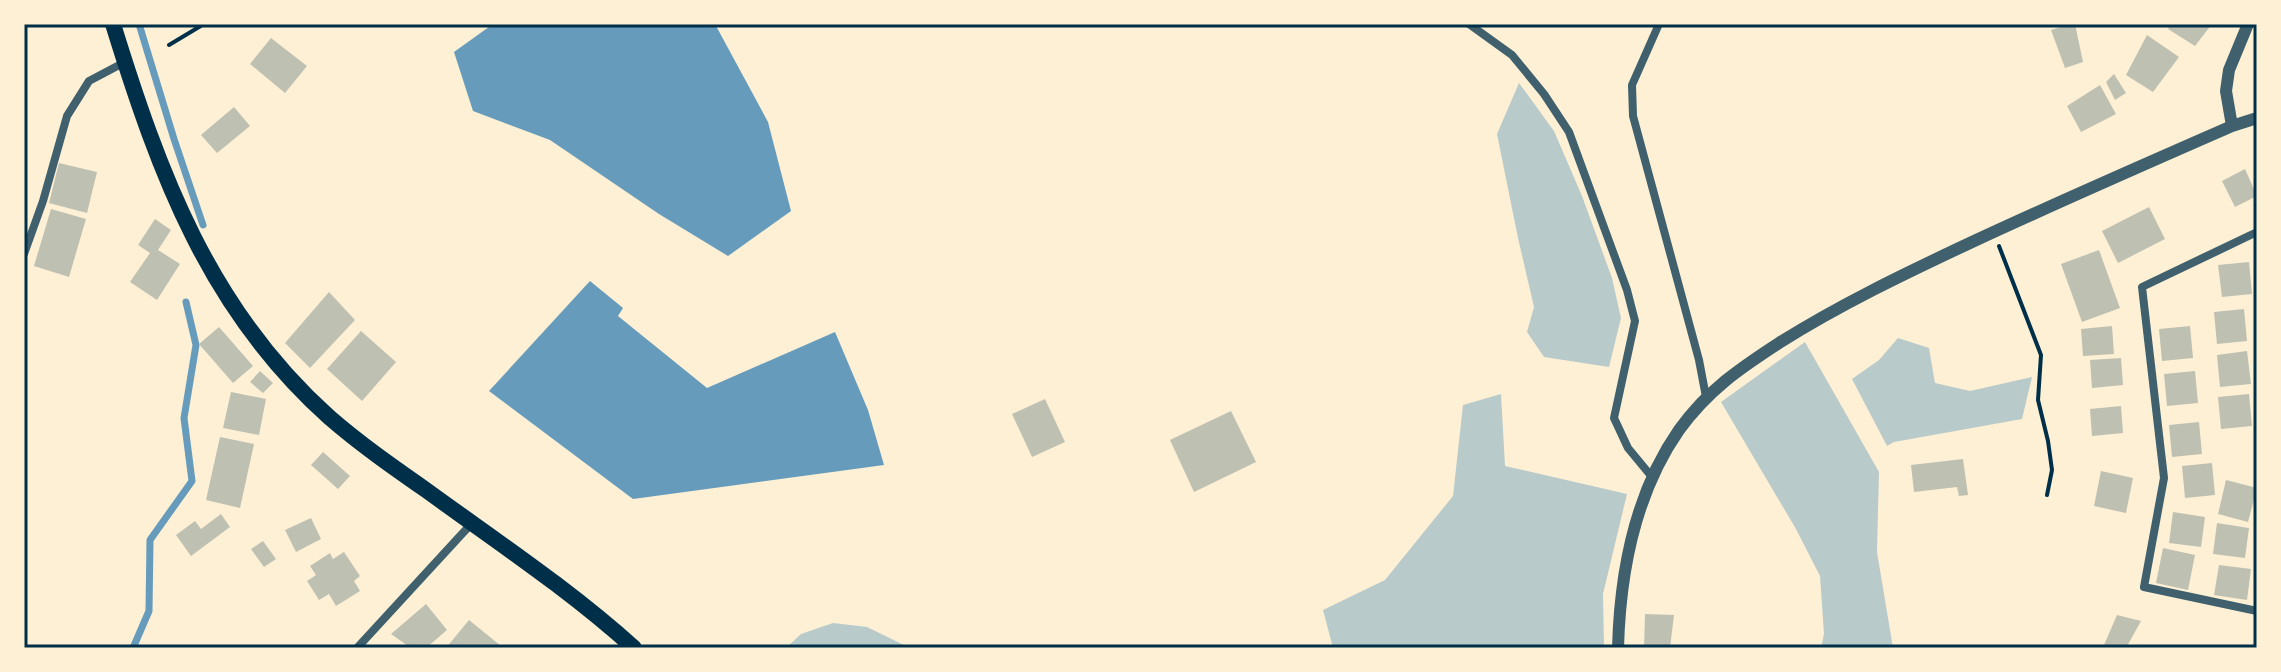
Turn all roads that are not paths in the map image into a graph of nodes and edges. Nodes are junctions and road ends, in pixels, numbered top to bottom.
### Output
1 (113, 24) edge
2 (1469, 24) edge
3 (1659, 24) edge
4 (2248, 24) edge
5 (125, 62) junction
6 (2257, 118) edge
7 (2232, 126) junction
8 (2257, 232) edge
9 (24, 254) edge
10 (1706, 397) junction
11 (1652, 477) junction
12 (472, 523) junction
13 (2257, 611) edge
14 (357, 648) edge
15 (634, 648) edge
16 (1618, 648) edge

1 - 5 main road
2 - 11 street
3 - 10 street
4 - 7 street
5 - 9 street
5 - 12 main road
6 - 7 street
7 - 10 street
8 - 13 street
10 - 11 street
11 - 16 street
12 - 14 street
12 - 15 main road

